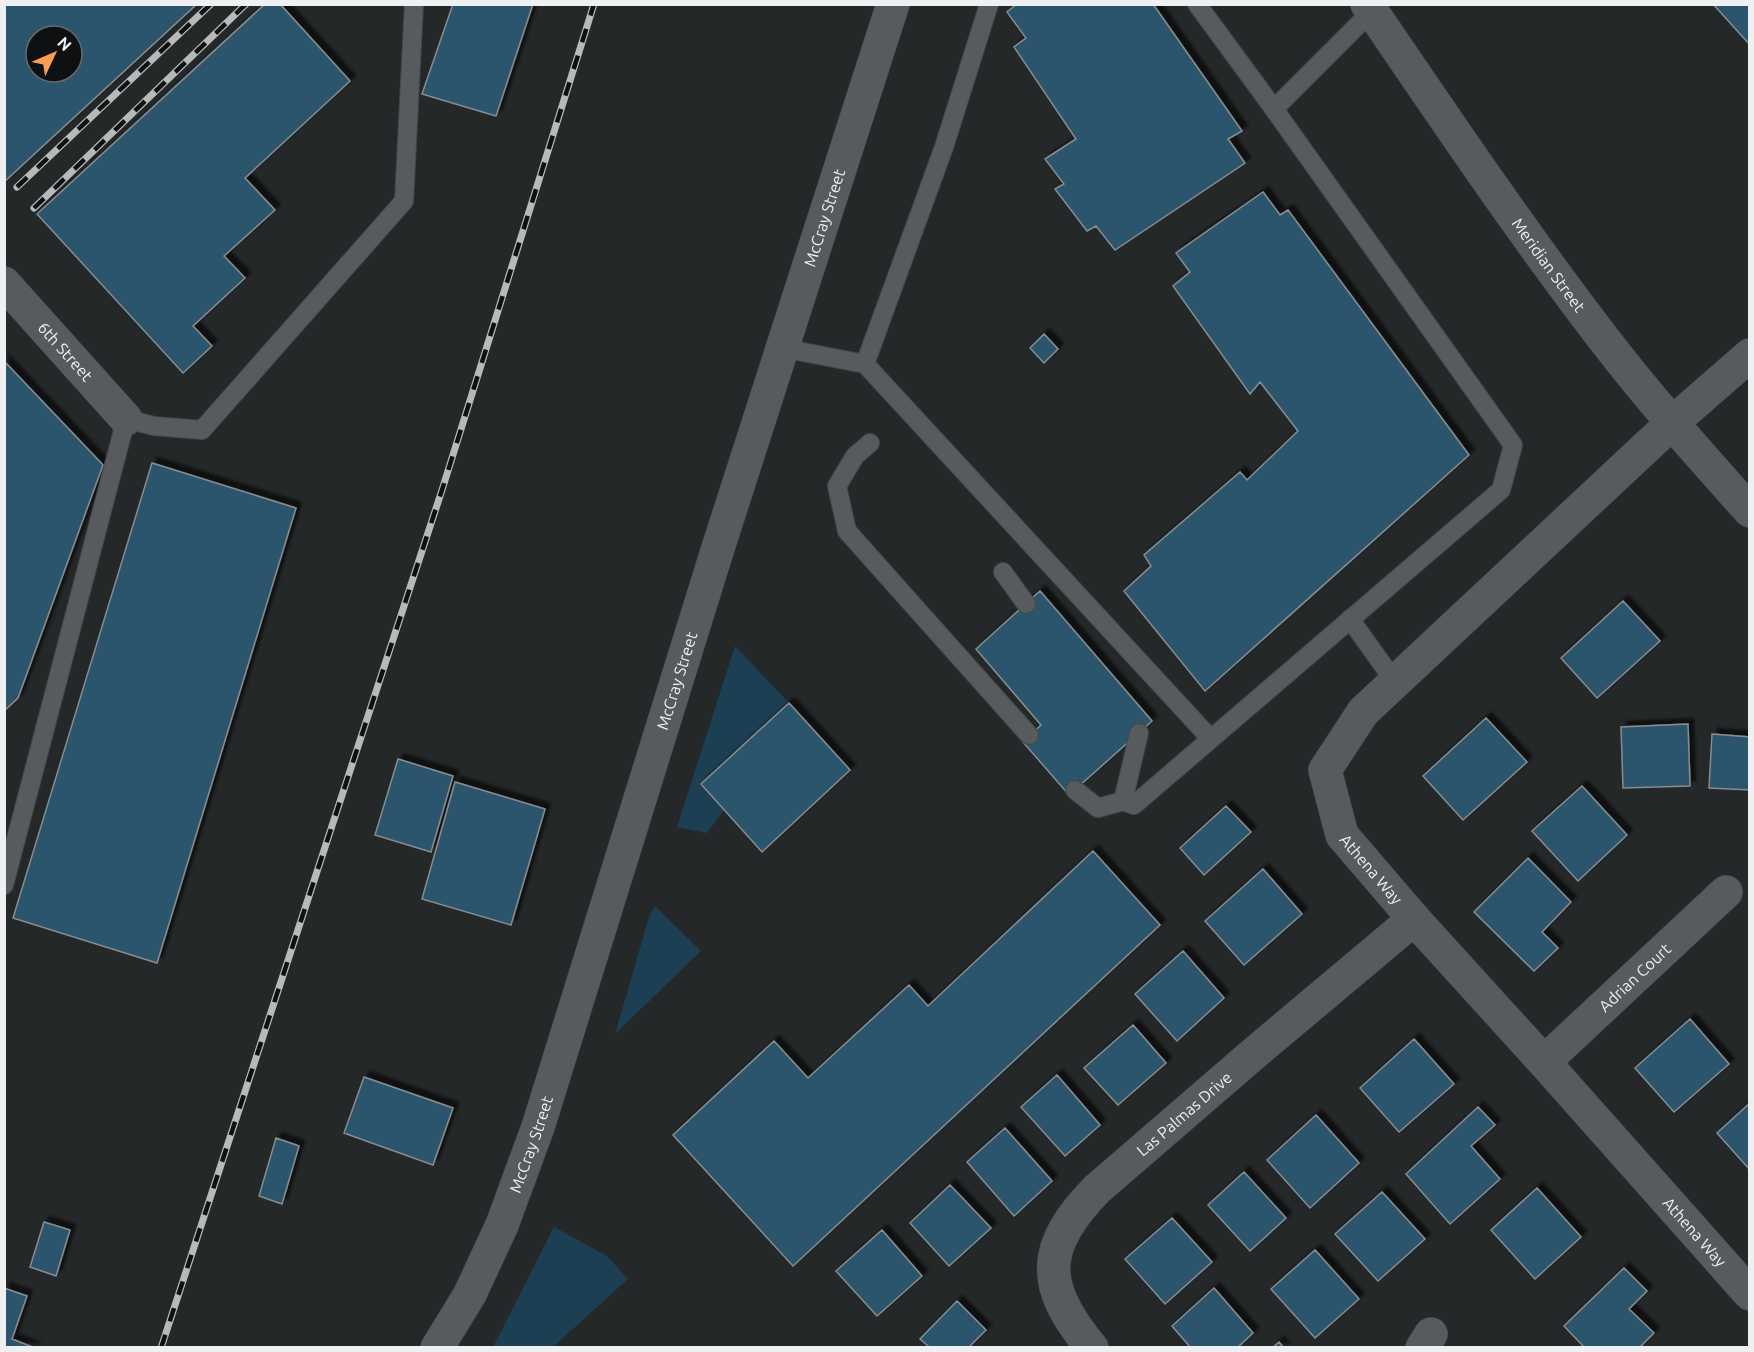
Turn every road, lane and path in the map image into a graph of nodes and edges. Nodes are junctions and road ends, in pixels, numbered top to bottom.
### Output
1 (414, 4) edge
2 (893, 4) edge
3 (988, 4) edge
4 (1197, 4) edge
5 (1369, 8) edge
6 (1274, 109) junction
7 (4, 283) edge
8 (782, 348) junction
9 (1749, 355) edge
10 (866, 364) junction
11 (126, 419) junction
12 (1672, 423) junction
13 (870, 443) dead end
14 (1749, 511) edge
15 (1003, 572) dead end
16 (1026, 603) dead end
17 (1350, 619) junction
18 (1395, 682) junction
19 (1139, 733) dead end
20 (1029, 735) dead end
21 (1210, 738) junction
22 (1075, 789) dead end
23 (1123, 801) junction
24 (4, 885) edge
25 (1726, 892) dead end
26 (1414, 920) junction
27 (1545, 1062) junction
28 (1749, 1294) edge
29 (437, 1347) edge
30 (1092, 1347) edge

1 - 11 lane
2 - 8 street, McCray Street
3 - 10 lane
4 - 6 lane
5 - 6 lane
5 - 12 street, Meridian Street
6 - 17 lane
7 - 11 street, 6th Street
8 - 10 lane
8 - 29 street, McCray Street
9 - 12 street, Athena Way
10 - 21 lane
11 - 24 lane
12 - 14 street, Meridian Street
12 - 18 street, Athena Way
13 - 20 lane
15 - 16 lane
17 - 18 lane
17 - 21 lane
18 - 26 street, Athena Way
19 - 23 lane
21 - 23 lane
22 - 23 lane
25 - 27 street, Adrian Court
26 - 27 street, Athena Way
26 - 30 street, Las Palmas Drive
27 - 28 street, Athena Way

